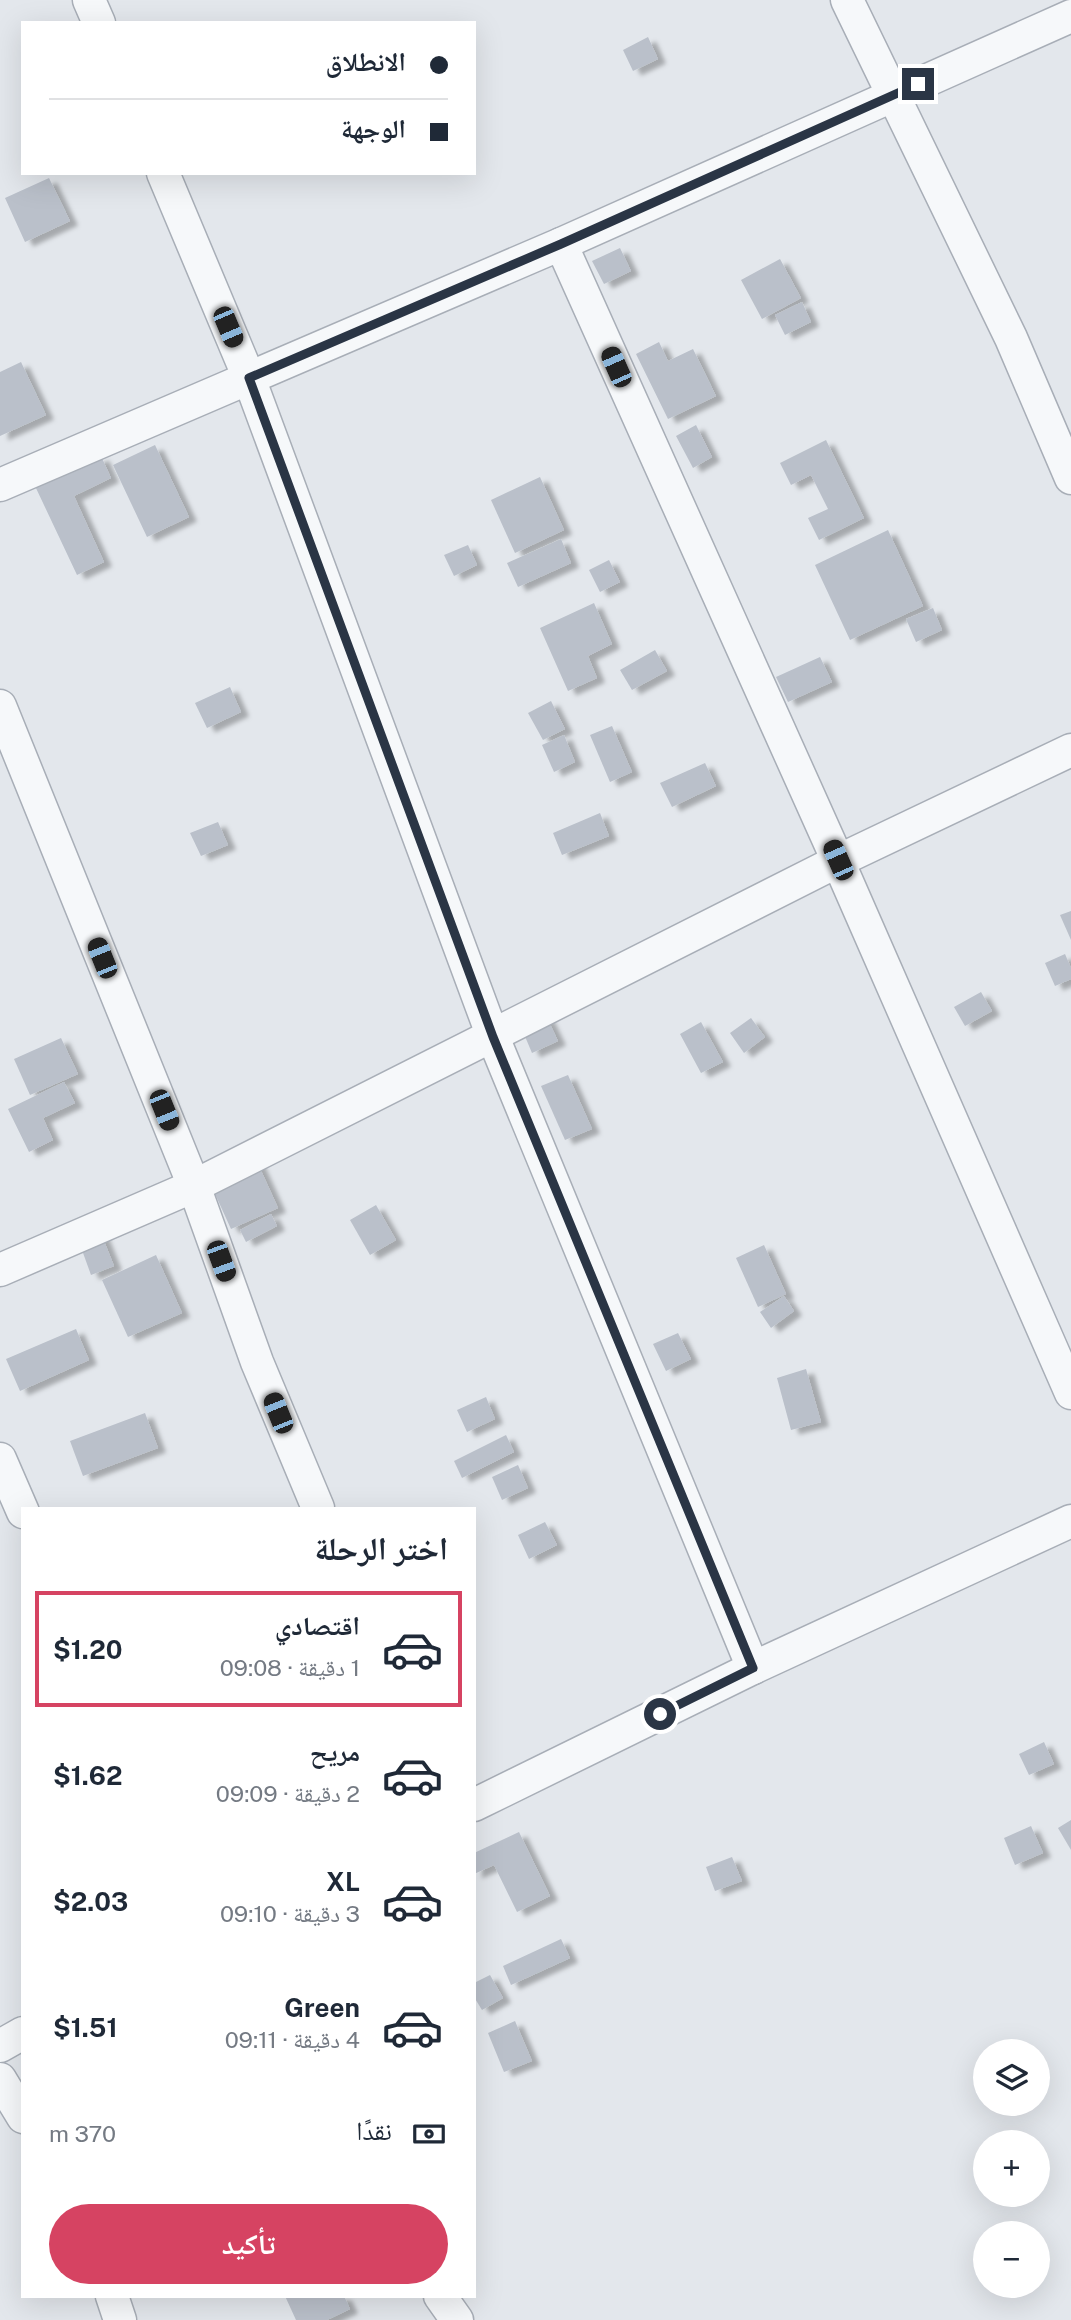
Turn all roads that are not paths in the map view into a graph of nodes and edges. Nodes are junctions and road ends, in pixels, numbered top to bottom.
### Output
1 (89, 0) edge
2 (847, 0) edge
3 (1071, 16) edge
4 (98, 21) edge
5 (893, 96) junction
6 (164, 175) edge
7 (561, 244) junction
8 (249, 378) junction
9 (1071, 478) edge
10 (0, 485) edge
11 (0, 706) edge
12 (1071, 750) edge
13 (838, 860) junction
14 (493, 1037) junction
15 (194, 1186) junction
16 (0, 1270) edge
17 (1071, 1393) edge
18 (0, 1458) edge
19 (21, 1507) edge
20 (318, 1507) edge
21 (1071, 1521) edge
22 (753, 1668) junction
23 (476, 1804) edge
24 (21, 2034) edge
25 (0, 2046) edge
26 (0, 2079) edge
27 (21, 2114) edge
28 (113, 2298) edge
29 (441, 2298) edge
30 (120, 2320) edge
31 (457, 2320) edge

1 - 4 street
2 - 5 street
3 - 5 street
5 - 7 street
5 - 9 street
6 - 8 street
7 - 8 street
7 - 13 street
8 - 10 street
8 - 14 street
11 - 15 street
12 - 13 street
13 - 14 street
13 - 17 street
14 - 15 street
14 - 22 street
15 - 16 street
15 - 20 street
18 - 19 street
21 - 22 street
22 - 23 street
24 - 25 street
26 - 27 street
28 - 30 street
29 - 31 street

